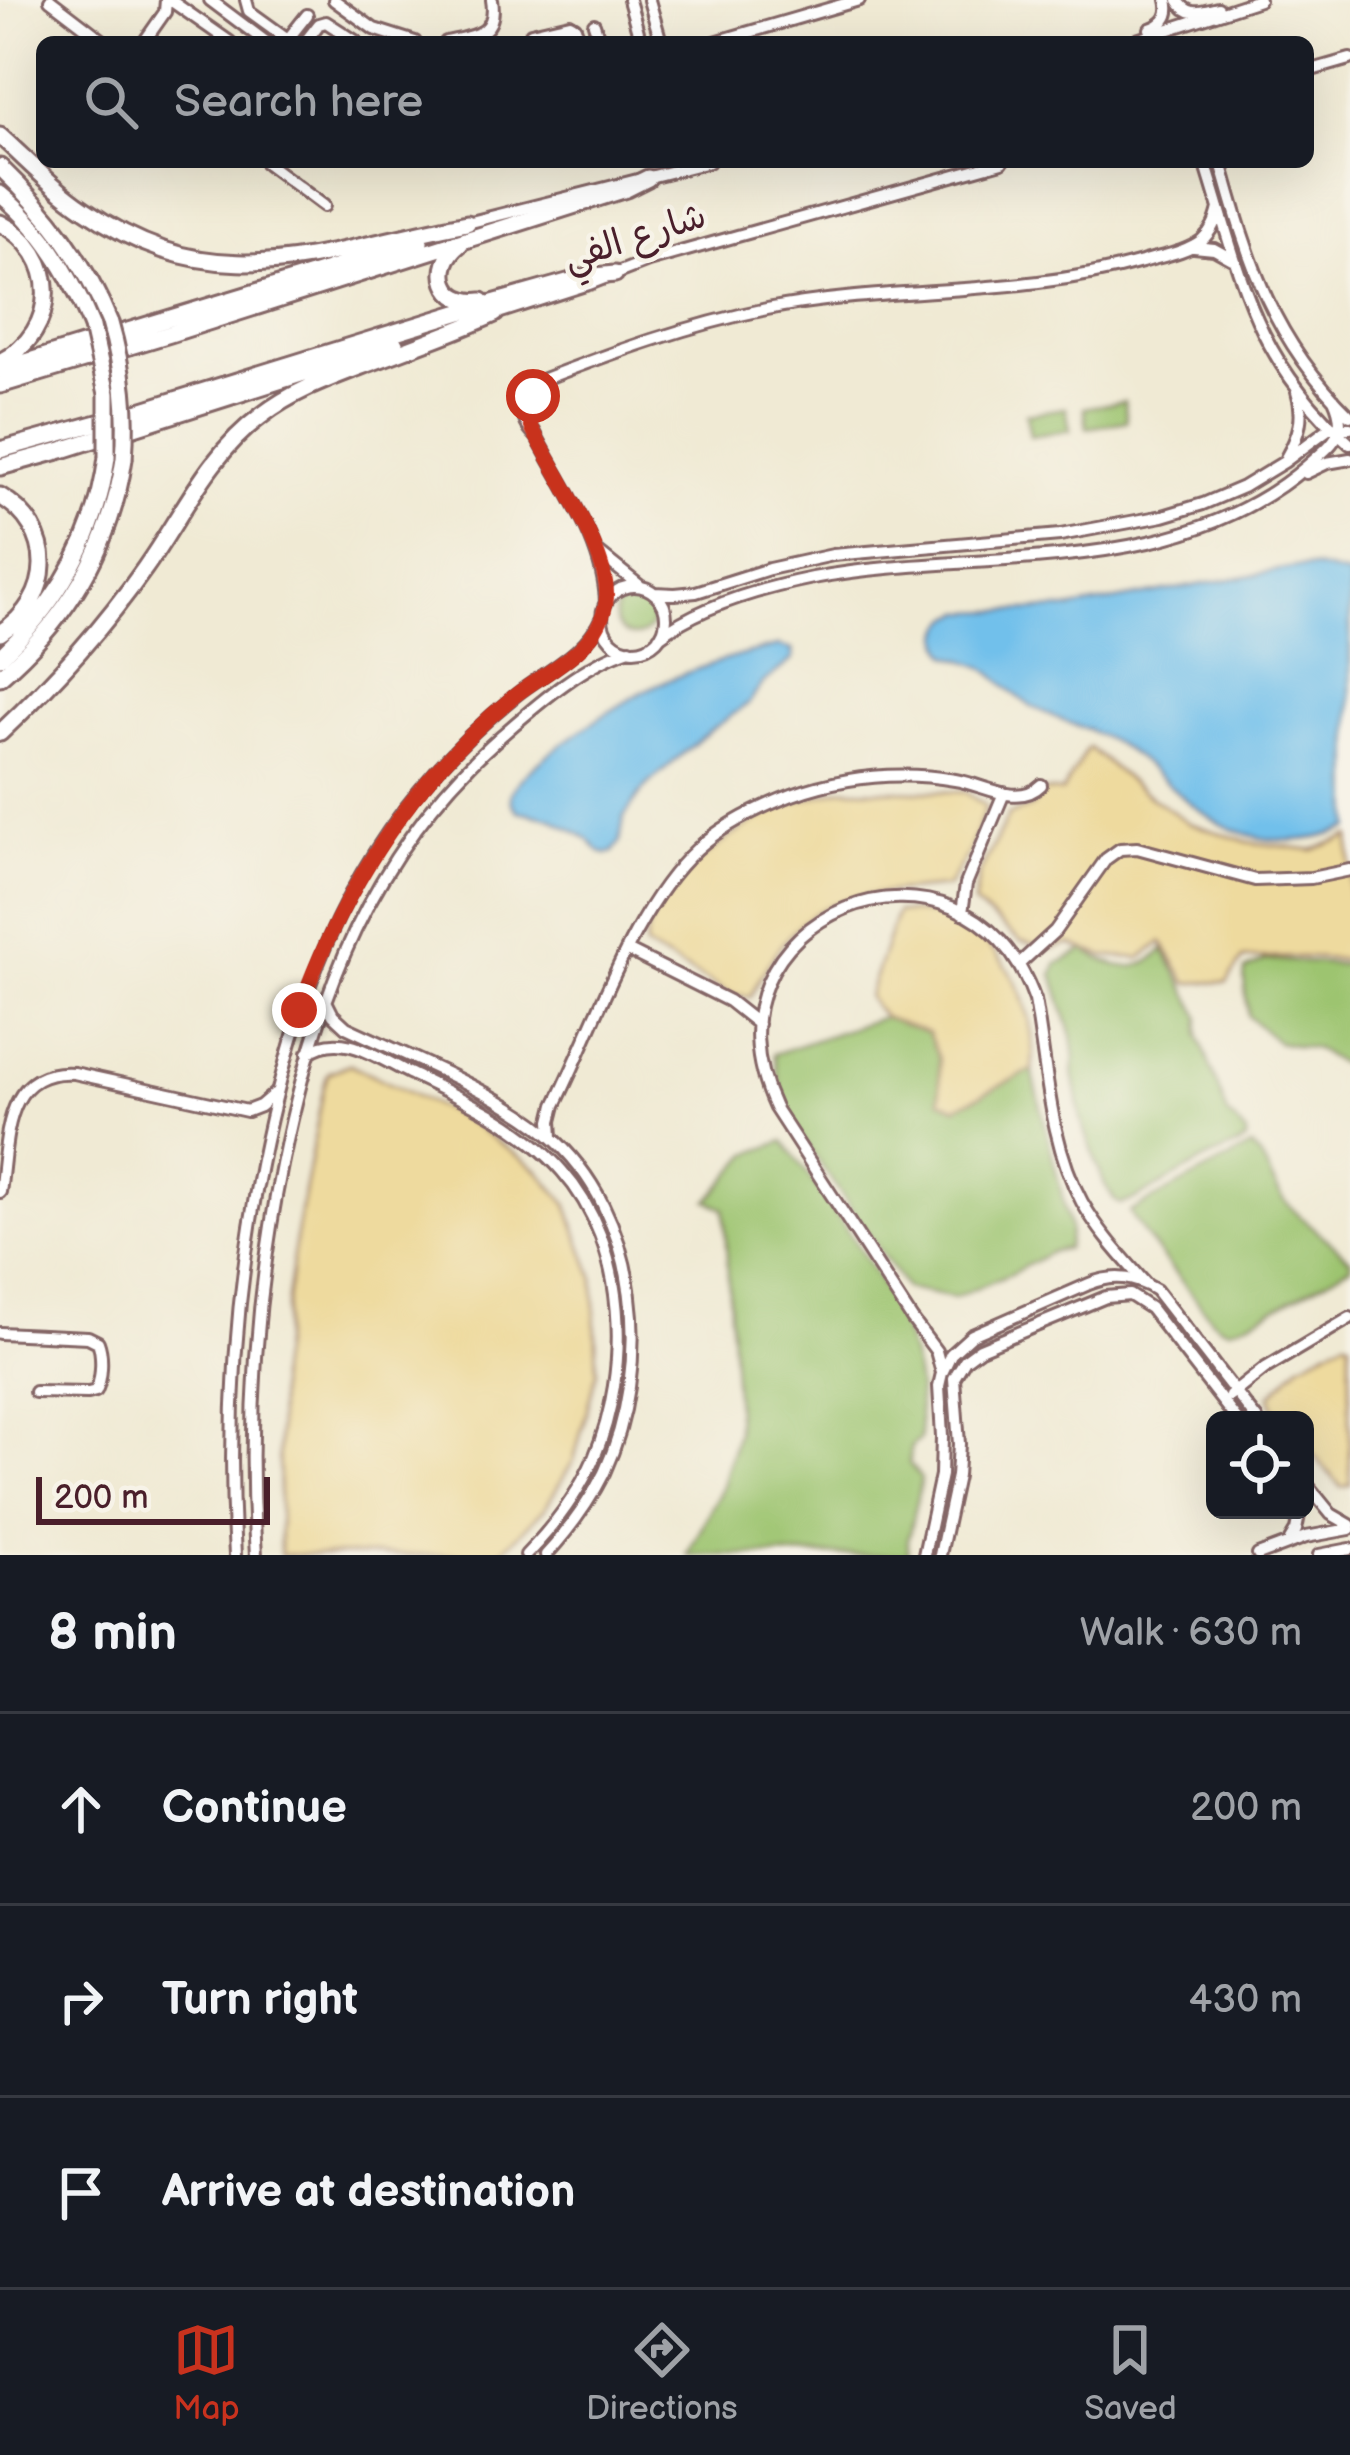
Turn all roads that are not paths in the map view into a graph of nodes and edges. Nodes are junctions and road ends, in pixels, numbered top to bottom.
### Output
1 (50, 0) edge
2 (234, 0) edge
3 (260, 0) edge
4 (334, 0) edge
5 (492, 0) edge
6 (859, 0) edge
7 (1167, 0) edge
8 (1178, 0) edge
9 (1259, 0) edge
10 (649, 1) edge
11 (217, 2) edge
12 (630, 3) edge
13 (836, 3) edge
14 (170, 5) edge
15 (249, 6) edge
16 (1239, 8) junction
17 (312, 17) dead end
18 (236, 20) junction
19 (366, 24) junction
20 (98, 36) edge
21 (148, 36) edge
22 (220, 36) edge
23 (258, 36) edge
24 (289, 36) edge
25 (299, 36) edge
26 (303, 36) edge
27 (347, 36) edge
28 (358, 36) edge
29 (388, 36) edge
30 (470, 36) edge
31 (530, 36) edge
32 (588, 36) edge
33 (636, 36) edge
34 (660, 36) edge
35 (734, 36) edge
36 (1132, 36) edge
37 (1149, 36) edge
38 (1350, 58) edge
39 (1314, 69) edge
40 (0, 136) edge
41 (0, 166) edge
42 (273, 168) edge
43 (686, 168) edge
44 (981, 168) edge
45 (1206, 168) edge
46 (1223, 168) edge
47 (648, 178) junction
48 (0, 194) edge
49 (324, 206) dead end
50 (1219, 208) junction
51 (467, 223) junction
52 (0, 224) edge
53 (463, 242) junction
54 (1191, 247) junction
55 (1234, 260) junction
56 (615, 274) junction
57 (514, 297) junction
58 (495, 314) junction
59 (168, 328) junction
60 (0, 366) edge
61 (1293, 382) junction
62 (0, 385) edge
63 (177, 405) junction
64 (1342, 426) edge
65 (1350, 444) edge
66 (0, 450) edge
67 (116, 458) junction
68 (1350, 459) edge
69 (1284, 462) junction
70 (0, 467) edge
71 (1282, 486) junction
72 (0, 496) edge
73 (597, 550) junction
74 (641, 586) junction
75 (654, 592) junction
76 (606, 603) junction
77 (602, 617) junction
78 (0, 633) edge
79 (659, 637) junction
80 (630, 650) junction
81 (0, 657) edge
82 (0, 677) edge
83 (0, 733) edge
84 (1041, 785) dead end
85 (1004, 793) junction
86 (1350, 870) edge
87 (966, 884) junction
88 (945, 906) junction
89 (962, 913) junction
90 (627, 950) junction
91 (1019, 964) junction
92 (325, 999) junction
93 (729, 1001) junction
94 (760, 1007) junction
95 (758, 1024) junction
96 (308, 1053) junction
97 (276, 1091) junction
98 (555, 1106) junction
99 (247, 1111) junction
100 (526, 1118) junction
101 (552, 1137) junction
102 (266, 1139) junction
103 (0, 1192) edge
104 (1114, 1247) junction
105 (1106, 1277) junction
106 (1146, 1284) junction
107 (1347, 1320) edge
108 (0, 1334) edge
109 (927, 1338) junction
110 (951, 1354) junction
111 (964, 1360) junction
112 (942, 1373) junction
113 (1235, 1391) junction
114 (35, 1392) dead end
115 (1223, 1402) junction
116 (1230, 1411) edge
117 (1250, 1411) edge
118 (1314, 1494) edge
119 (1299, 1519) edge
120 (1350, 1527) edge
121 (1288, 1542) junction
122 (1350, 1549) edge
123 (235, 1555) edge
124 (256, 1555) edge
125 (526, 1555) edge
126 (547, 1555) edge
127 (924, 1555) edge
128 (940, 1555) edge
129 (1258, 1555) edge
130 (1319, 1555) edge

1 - 20 street
2 - 18 street
3 - 15 street
4 - 19 street
5 - 30 street
6 - 13 street
7 - 36 street
8 - 16 street
9 - 16 street
10 - 12 street
10 - 34 street
11 - 18 street
12 - 33 street
13 - 35 street
14 - 21 street
14 - 22 street
15 - 24 street
16 - 37 street
17 - 25 street
18 - 23 street
19 - 28 street
19 - 29 street
26 - 27 street
31 - 32 street
38 - 39 street
40 - 51 highway
41 - 67 highway, bridge
42 - 49 street
43 - 47 street, شارع الفي
44 - 56 street, شارع الفي
45 - 50 street
46 - 64 street
47 - 51 street, شارع الفي
47 - 53 highway
48 - 67 highway, bridge
50 - 54 street
50 - 55 street
51 - 59 highway
52 - 60 highway
53 - 57 highway
53 - 59 highway
54 - 55 street
54 - 73 street
55 - 61 street
56 - 57 highway
56 - 58 street, شارع الفي
57 - 63 highway
58 - 63 highway
58 - 83 highway
59 - 60 highway, bridge
59 - 62 highway, bridge
61 - 64 street
61 - 69 street
63 - 66 highway, bridge
63 - 70 highway, bridge
64 - 65 street
64 - 69 street
64 - 71 street
67 - 81 highway
67 - 82 highway
68 - 71 street
69 - 75 street
71 - 79 street
72 - 78 highway
73 - 74 street
73 - 76 street
74 - 75 street
74 - 76 street
75 - 79 street
76 - 77 street
77 - 80 street
77 - 97 street
79 - 80 street
80 - 92 street
84 - 85 street
85 - 87 street
85 - 90 street
86 - 91 street
87 - 88 street
87 - 89 street
88 - 89 street
88 - 94 street
89 - 91 street
90 - 93 street
90 - 98 street
91 - 104 street
92 - 96 street
92 - 100 street
93 - 94 street
93 - 95 street
94 - 95 street
95 - 109 street
96 - 124 street
96 - 125 street
97 - 99 street
97 - 102 street
98 - 100 street
98 - 101 street
99 - 102 street
99 - 103 street
100 - 101 street
101 - 126 street
102 - 123 street
104 - 105 street
104 - 106 street
105 - 106 street
105 - 110 street
106 - 113 street
107 - 113 street
108 - 114 street
109 - 110 street
109 - 112 street
110 - 111 street
110 - 112 street
111 - 115 street
111 - 128 street
112 - 127 street
113 - 115 street
113 - 117 street
115 - 116 street
118 - 120 street
119 - 121 street
120 - 121 street
121 - 129 street
122 - 130 street

